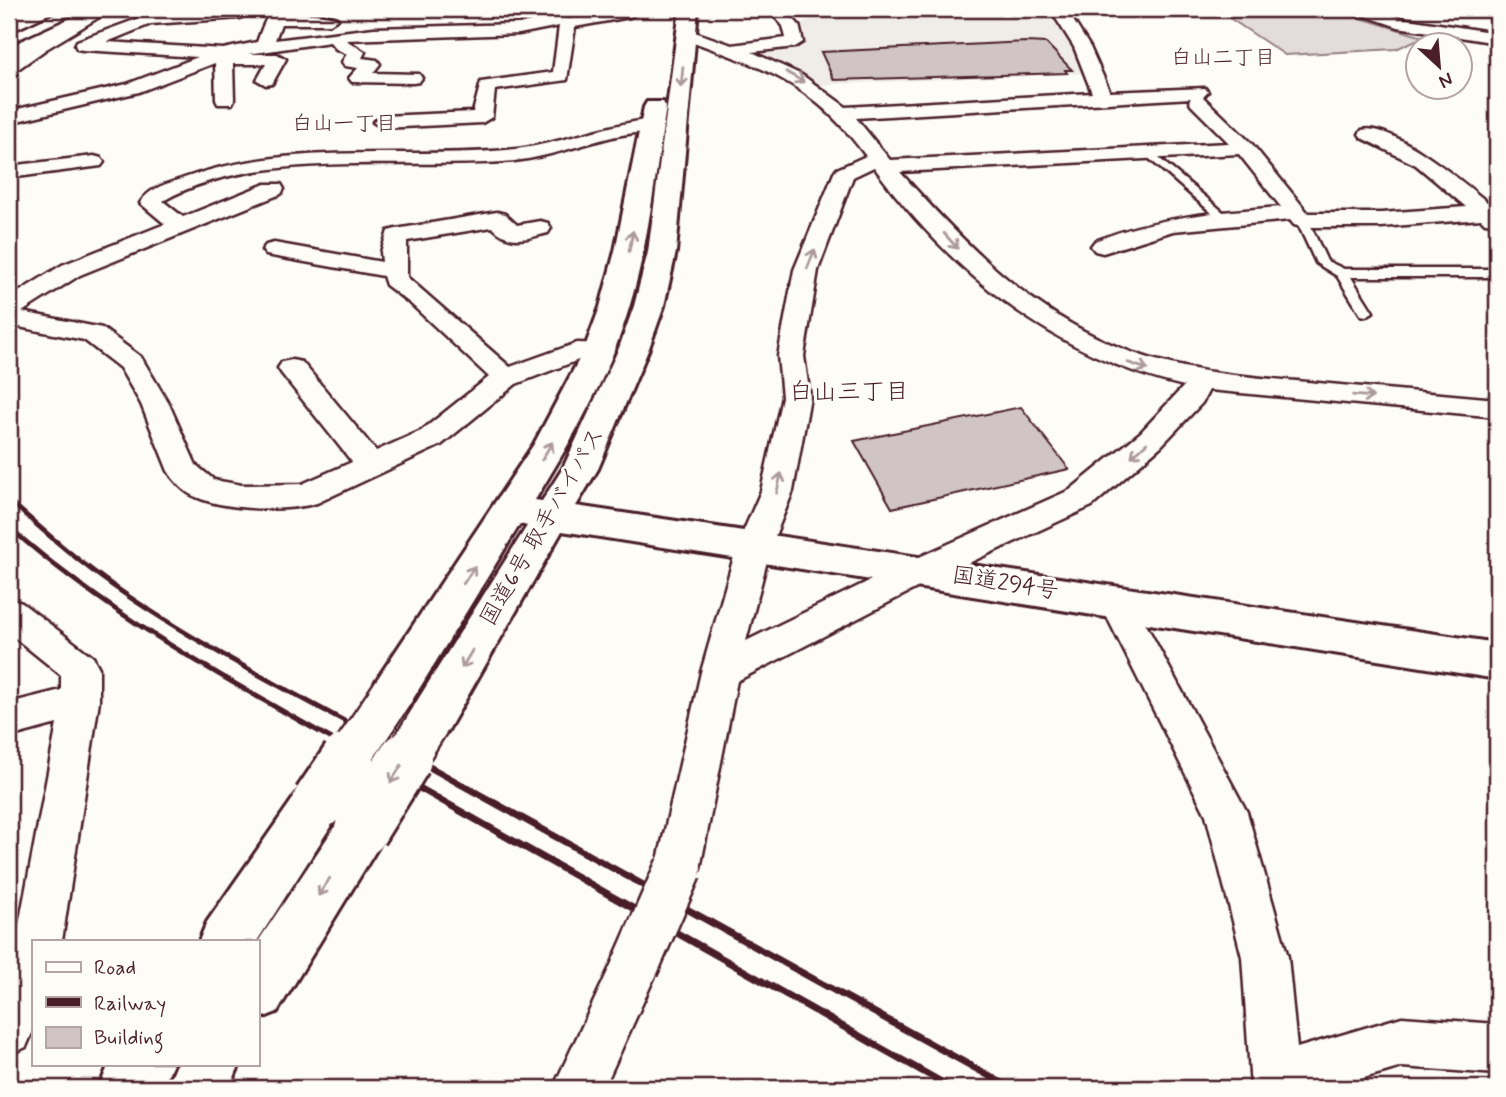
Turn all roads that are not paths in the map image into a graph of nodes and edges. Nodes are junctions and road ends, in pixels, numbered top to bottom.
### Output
1 (131, 9) edge
2 (245, 9) edge
3 (530, 9) edge
4 (776, 9) edge
5 (1058, 9) edge
6 (1359, 9) edge
7 (630, 12) dead end
8 (148, 20) junction
9 (562, 23) junction
10 (332, 27) junction
11 (679, 33) edge
12 (1497, 38) edge
13 (264, 46) junction
14 (729, 50) junction
15 (224, 57) junction
16 (413, 78) dead end
17 (267, 80) dead end
18 (1101, 94) junction
19 (225, 100) dead end
20 (445, 100) dead end
21 (392, 104) dead end
22 (835, 108) junction
23 (9, 117) edge
24 (383, 122) dead end
25 (652, 125) junction
26 (1369, 134) dead end
27 (1245, 148) junction
28 (1148, 152) junction
29 (94, 162) dead end
30 (881, 163) junction
31 (9, 172) edge
32 (273, 189) dead end
33 (1299, 216) junction
34 (1491, 217) edge
35 (1224, 218) junction
36 (181, 226) junction
37 (540, 228) dead end
38 (1103, 246) dead end
39 (274, 250) dead end
40 (394, 271) junction
41 (1342, 273) junction
42 (1497, 273) edge
43 (9, 309) edge
44 (1366, 312) dead end
45 (9, 317) edge
46 (599, 351) junction
47 (292, 368) dead end
48 (506, 378) junction
49 (1200, 381) junction
50 (1497, 408) edge
51 (371, 465) junction
52 (512, 510) junction
53 (553, 516) junction
54 (754, 546) junction
55 (920, 570) junction
56 (1116, 601) junction
57 (9, 613) edge
58 (1497, 661) edge
59 (720, 672) junction
60 (80, 701) junction
61 (9, 720) edge
62 (39, 940) edge
63 (227, 940) edge
64 (32, 966) edge
65 (259, 989) edge
66 (9, 1031) edge
67 (1497, 1049) edge
68 (143, 1066) edge
69 (210, 1066) edge
70 (128, 1088) edge
71 (196, 1088) edge
72 (578, 1088) edge
73 (1276, 1088) edge
74 (1290, 1088) edge

1 - 8 street
2 - 8 street
3 - 9 street
4 - 14 street
5 - 18 street
6 - 12 street
7 - 9 street
8 - 15 street
9 - 10 street
9 - 24 street
10 - 13 street
10 - 13 street
10 - 16 street
11 - 14 street
11 - 25 highway, 国道6号 取手バイパス
11 -> 53 highway, 国道6号 取手バイパス
13 - 15 street
14 -> 22 street
15 - 17 street
15 - 19 street
15 - 23 street
18 - 22 street
18 - 27 street
20 - 21 street
22 - 30 street
25 - 36 street
46 -> 25 highway, 国道6号 取手バイパス
26 - 34 street
27 - 28 street
27 - 33 street
28 - 30 street
28 - 35 lane
29 - 31 street
30 -> 49 street
54 -> 30 street
32 - 36 street
33 - 34 street
33 - 35 street
33 - 41 lane
35 - 38 street
36 - 43 street
37 - 40 street
39 - 40 street
40 - 48 street
41 - 42 lane
41 - 44 lane
45 - 51 street
46 - 48 street
52 -> 46 highway, 国道6号 取手バイパス
47 - 51 street
48 - 51 street
49 -> 50 street
49 -> 55 street
52 - 53 highway, 国道294号
63 -> 52 highway, 国道6号 取手バイパス, bridge
53 - 54 highway, 国道294号
53 -> 65 highway, 国道6号 取手バイパス, bridge
54 - 55 highway, 国道294号
54 - 59 street
55 - 56 highway, 国道294号
55 - 59 street
56 - 58 highway, 国道294号
56 - 73 street
57 - 60 street
59 - 72 street, bridge
60 - 61 street
60 - 62 street
64 - 66 street
67 - 74 street
68 - 70 highway
69 - 71 highway

